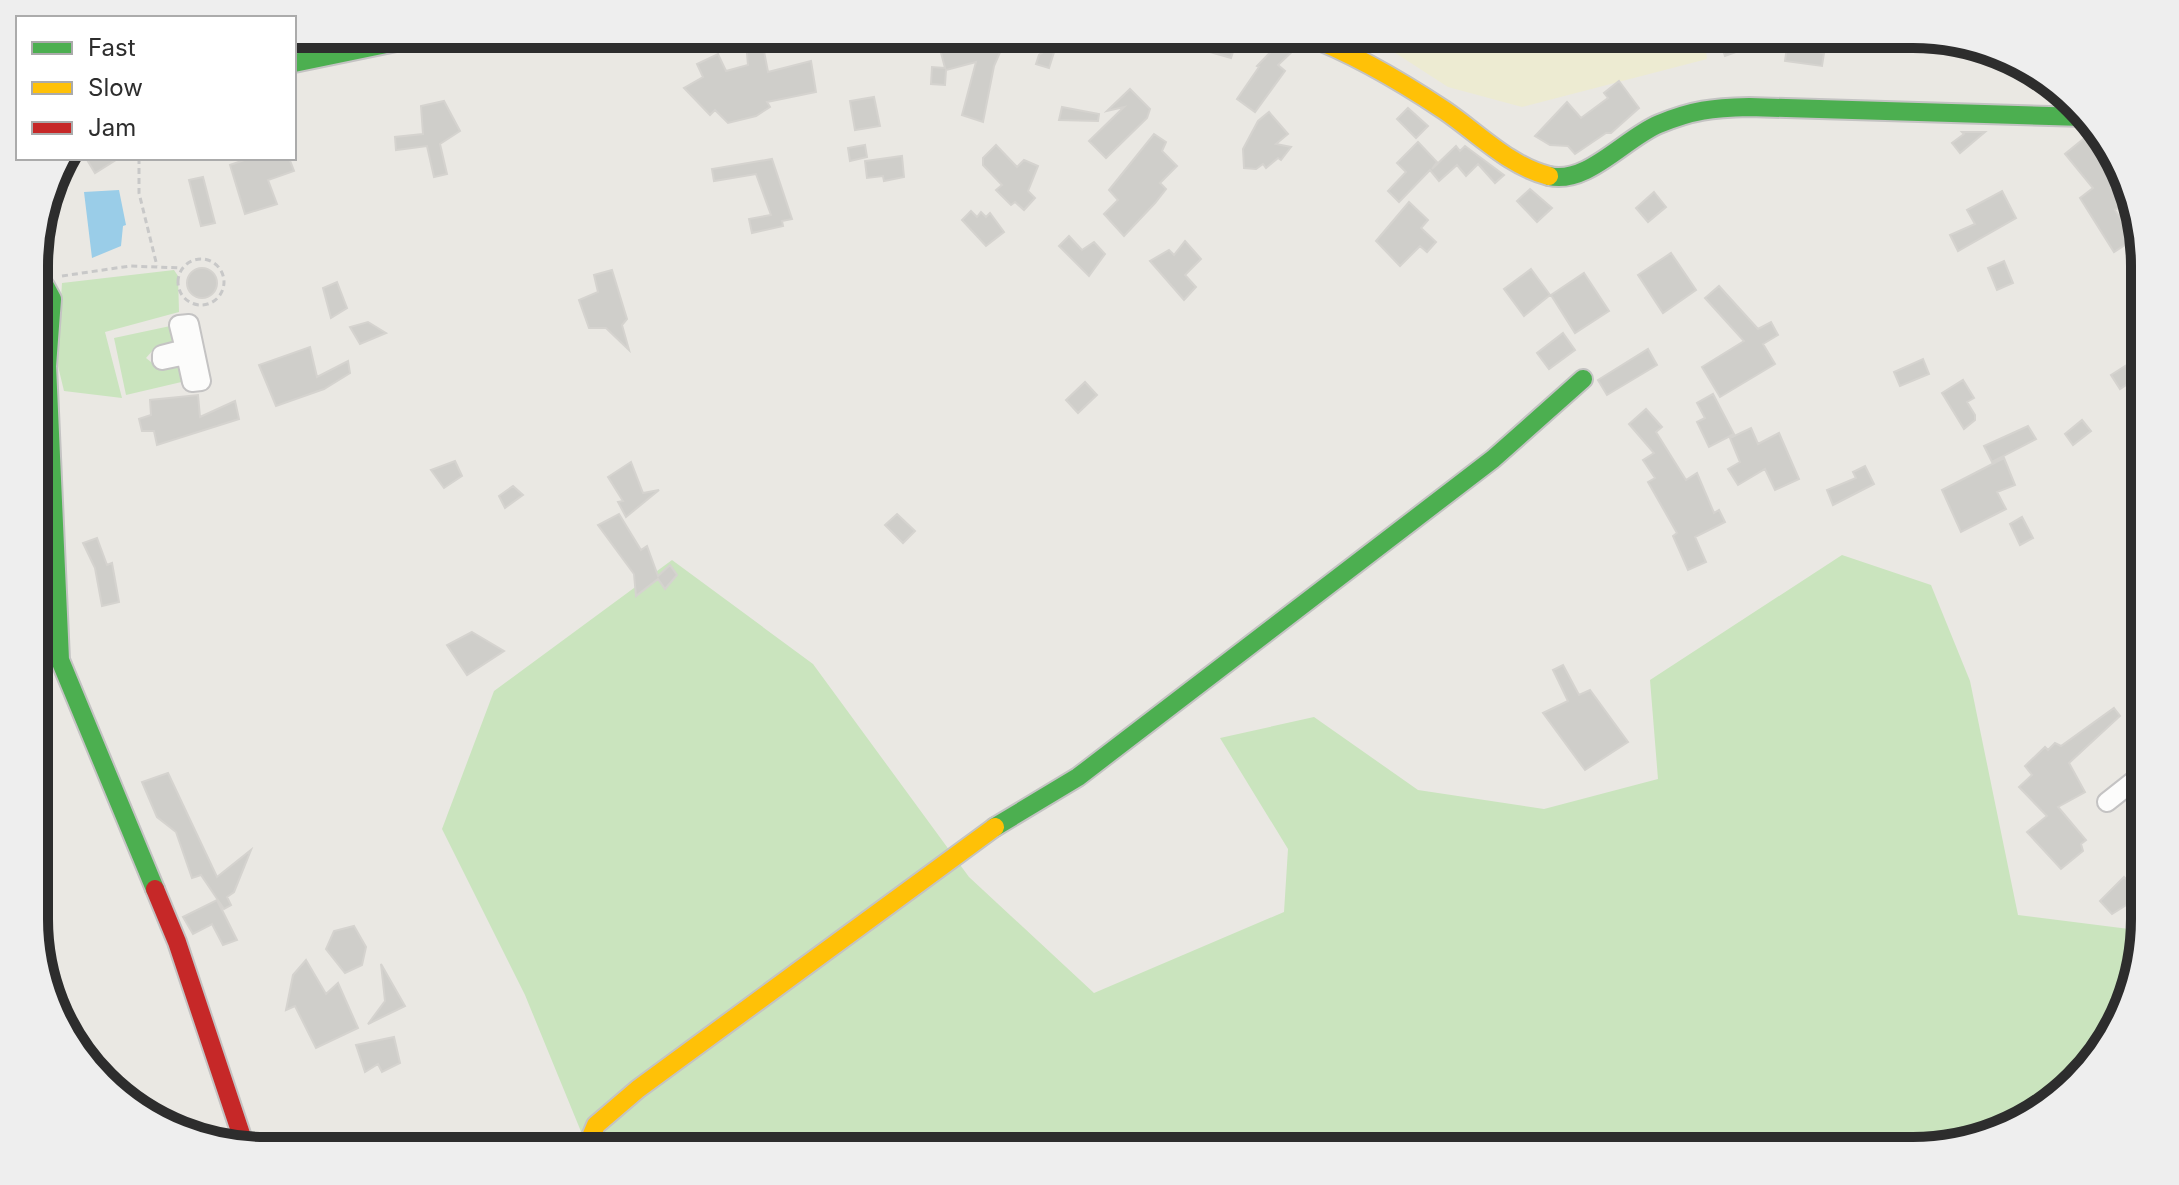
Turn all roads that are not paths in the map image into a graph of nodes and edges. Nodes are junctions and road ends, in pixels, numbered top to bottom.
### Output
1 (367, 48) edge
2 (1339, 48) edge
3 (296, 63) edge
4 (2069, 115) edge
5 (48, 294) edge
6 (48, 353) edge
7 (1583, 379) dead end
8 (48, 389) edge
9 (2131, 783) edge
10 (2107, 802) dead end
11 (241, 1135) edge
12 (591, 1137) edge

1 - 3 street
2 - 4 street
5 - 6 street
7 - 12 street
8 - 11 street
9 - 10 street

